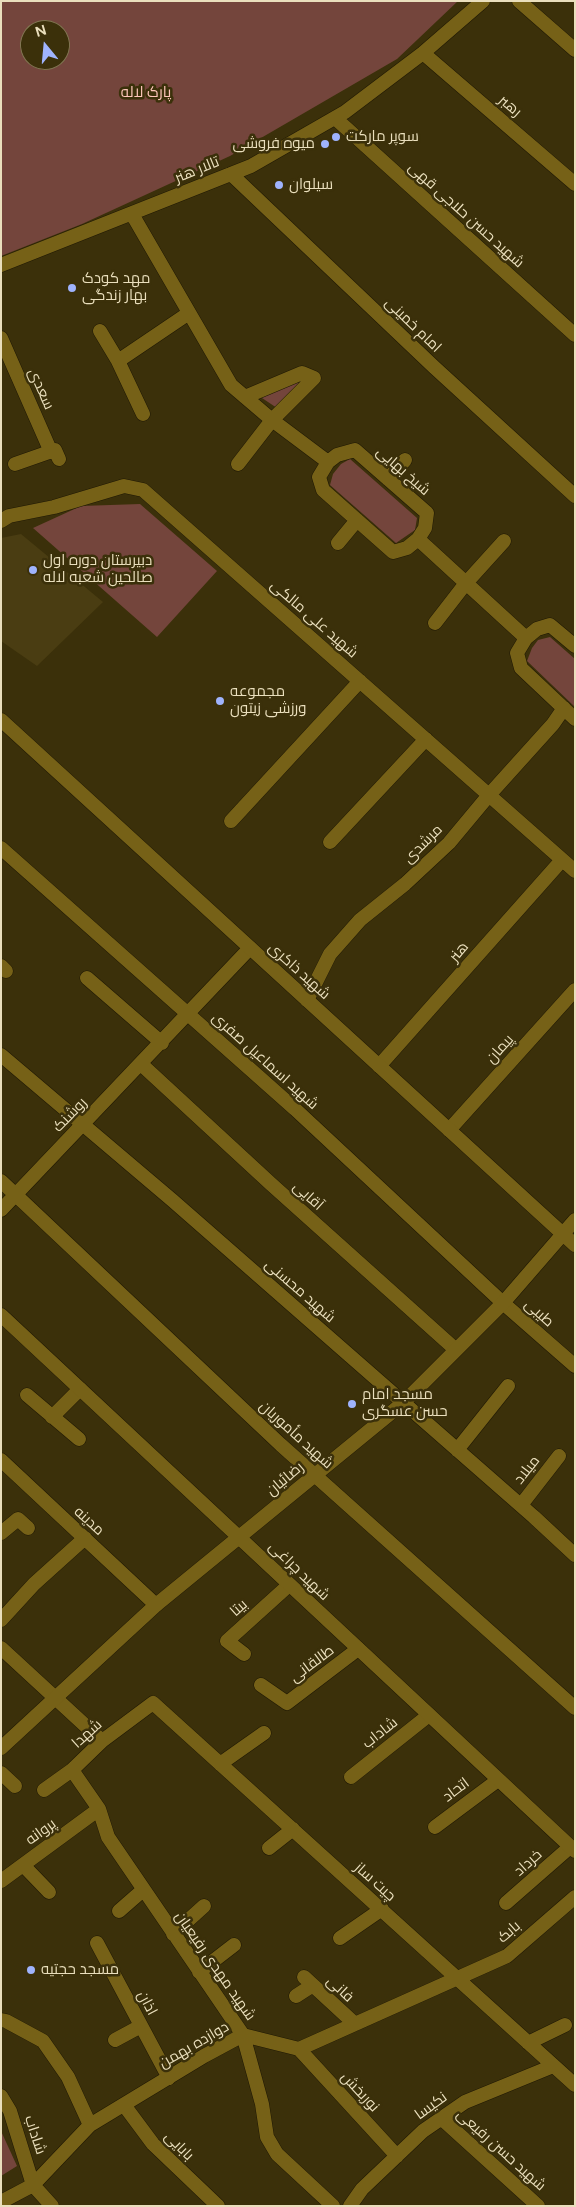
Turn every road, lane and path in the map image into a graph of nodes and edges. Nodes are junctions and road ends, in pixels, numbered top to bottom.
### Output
1 (483, 1) edge
2 (519, 1) edge
3 (575, 50) edge
4 (424, 53) junction
5 (335, 118) junction
6 (231, 174) junction
7 (575, 184) edge
8 (132, 214) junction
9 (1, 265) edge
10 (189, 313) junction
11 (100, 331) dead end
12 (575, 335) edge
13 (1, 338) edge
14 (118, 361) junction
15 (245, 397) junction
16 (143, 414) dead end
17 (272, 420) junction
18 (405, 460) dead end
19 (328, 462) junction
20 (15, 464) dead end
21 (238, 464) dead end
22 (388, 479) junction
23 (575, 496) edge
24 (357, 520) junction
25 (1, 521) edge
26 (418, 539) junction
27 (504, 541) dead end
28 (338, 543) dead end
29 (466, 583) junction
30 (435, 623) dead end
31 (526, 638) junction
32 (575, 646) edge
33 (360, 681) junction
34 (564, 708) junction
35 (575, 719) edge
36 (1, 720) edge
37 (426, 739) junction
38 (489, 795) junction
39 (231, 820) dead end
40 (330, 842) dead end
41 (1, 848) edge
42 (562, 860) junction
43 (575, 871) edge
44 (250, 948) junction
45 (87, 978) dead end
46 (575, 990) edge
47 (307, 1000) junction
48 (189, 1015) junction
49 (162, 1043) junction
50 (1, 1055) edge
51 (142, 1064) junction
52 (379, 1066) junction
53 (84, 1125) junction
54 (449, 1130) junction
55 (1, 1181) edge
56 (16, 1195) junction
57 (1, 1210) edge
58 (575, 1220) edge
59 (562, 1234) junction
60 (575, 1245) edge
61 (503, 1303) junction
62 (1, 1316) edge
63 (455, 1349) junction
64 (575, 1366) edge
65 (508, 1386) dead end
66 (80, 1389) junction
67 (27, 1395) dead end
68 (403, 1403) junction
69 (52, 1417) junction
70 (79, 1439) dead end
71 (457, 1450) junction
72 (560, 1456) dead end
73 (1, 1460) edge
74 (315, 1474) junction
75 (521, 1505) junction
76 (28, 1528) dead end
77 (1, 1534) edge
78 (85, 1538) junction
79 (240, 1538) junction
80 (575, 1555) edge
81 (289, 1585) junction
82 (156, 1605) junction
83 (1, 1620) edge
84 (1, 1648) edge
85 (358, 1649) junction
86 (244, 1654) dead end
87 (261, 1685) dead end
88 (54, 1697) junction
89 (154, 1703) joint
90 (575, 1708) edge
91 (428, 1715) junction
92 (264, 1733) dead end
93 (102, 1741) junction
94 (1, 1748) edge
95 (220, 1764) junction
96 (72, 1770) junction
97 (1, 1773) edge
98 (351, 1777) dead end
99 (498, 1780) junction
100 (15, 1786) dead end
101 (44, 1790) dead end
102 (99, 1809) junction
103 (435, 1827) dead end
104 (293, 1830) junction
105 (269, 1848) dead end
106 (573, 1849) edge
107 (23, 1864) junction
108 (1, 1881) edge
109 (143, 1890) junction
110 (49, 1892) dead end
111 (575, 1897) edge
112 (506, 1904) dead end
113 (204, 1906) dead end
114 (382, 1909) junction
115 (119, 1911) dead end
116 (173, 1934) junction
117 (340, 1938) dead end
118 (97, 1943) dead end
119 (234, 1945) dead end
120 (199, 1972) junction
121 (456, 1978) junction
122 (296, 1996) dead end
123 (1, 2020) edge
124 (355, 2024) junction
125 (564, 2025) dead end
126 (141, 2026) junction
127 (244, 2036) junction
128 (115, 2040) dead end
129 (528, 2043) junction
130 (299, 2049) junction
131 (553, 2066) junction
132 (169, 2078) junction
133 (575, 2085) edge
134 (1, 2096) edge
135 (124, 2105) junction
136 (441, 2118) junction
137 (90, 2126) junction
138 (397, 2156) junction
139 (33, 2185) junction
140 (1, 2202) edge
141 (52, 2206) edge
142 (218, 2206) edge
143 (333, 2206) edge
144 (350, 2206) edge
145 (538, 2206) edge

1 - 4 street, تالار هنر
2 - 3 street
4 - 5 street, تالار هنر
4 - 7 street, رهبر
5 - 6 street, تالار هنر
5 - 12 street, شهید حسن حلاجی قهی
6 - 8 street, تالار هنر
6 - 23 street, امام خمینی
8 - 9 street, تالار هنر
8 - 10 street
10 - 14 street
10 - 15 street
11 - 14 street
13 - 20 street, سعدی
14 - 16 street
15 - 17 street
15 - 17 street
17 - 19 street
17 - 21 street
18 - 22 street
19 - 22 street, شیخ بهایی
19 - 24 street
22 - 26 street, شیخ بهایی
24 - 26 street
24 - 28 street
25 - 33 street, شهید علی مالکی
26 - 29 street
27 - 29 street
29 - 30 street
29 - 31 street
31 - 32 street
31 - 34 street
33 - 37 street, شهید علی مالکی
33 - 39 street
34 - 35 street
34 - 38 street, مرشدی
36 - 44 street, شهید ذاکری
37 - 38 street, شهید علی مالکی
37 - 40 street
38 - 42 street, شهید علی مالکی
38 - 47 street, مرشدی
41 - 48 street, شهید اسماعیل صفری
42 - 43 street, شهید علی مالکی
42 - 52 street, هنر
44 - 47 street, شهید ذاکری
44 - 48 street, روشنک
45 - 49 street
46 - 54 street, پیمان
47 - 52 street, شهید ذاکری
48 - 49 street, روشنک
48 - 61 street, شهید اسماعیل صفری
49 - 51 street, روشنک
50 - 53 street, شهید محسنی
51 - 53 street, روشنک
51 - 63 street, آقایی
52 - 54 street, شهید ذاکری
53 - 56 street, روشنک
53 - 68 street, شهید محسنی
54 - 59 street, شهید ذاکری
55 - 56 street, شهید مأموریان
56 - 57 street, روشنک
56 - 74 street, شهید مأموریان
58 - 59 street, رضائیان
59 - 60 street, شهید ذاکری
59 - 61 street, رضائیان
61 - 63 street, رضائیان
61 - 64 street, طیبی
62 - 66 street, شهید چراغی
63 - 68 street, رضائیان
65 - 71 street
66 - 69 street
66 - 79 street, شهید چراغی
67 - 69 street
68 - 71 street, شهید محسنی
68 - 74 street, رضائیان
69 - 70 street
71 - 75 street, شهید محسنی
72 - 75 street, میلاد
73 - 78 street, مدینه
74 - 79 street, رضائیان
74 - 90 street, شهید مأموریان
75 - 80 street, شهید محسنی
76 - 77 street
78 - 82 street, مدینه
78 - 83 street
79 - 81 street, شهید چراغی
79 - 82 street, رضائیان
81 - 85 street, شهید چراغی
81 - 86 street, بیتا
82 - 88 street, رضائیان
84 - 88 street
85 - 87 street, طالقانی
85 - 91 street, شهید چراغی
88 - 93 street
88 - 94 street, رضائیان
89 - 93 street, شهدا
89 - 95 street, چیت ساز
91 - 98 street, شاداب
91 - 99 street, شهید چراغی
92 - 95 street
93 - 96 street, شهدا
95 - 104 street, چیت ساز
96 - 101 street, شهدا
96 - 102 street, شهید مهدی رفیعیان
97 - 100 street
99 - 103 street, اتحاد
99 - 106 street, شهید چراغی
102 - 107 street, پروانه
102 - 109 street, شهید مهدی رفیعیان
104 - 105 street
104 - 114 street, چیت ساز
106 - 112 street, خرداد
107 - 108 street, پروانه
107 - 110 street
109 - 115 street
109 - 116 street, شهید مهدی رفیعیان
111 - 121 street, بابک
113 - 116 street
114 - 117 street
114 - 121 street, چیت ساز
116 - 120 street, شهید مهدی رفیعیان
118 - 126 street, اذان
119 - 120 street
120 - 127 street, شهید مهدی رفیعیان
121 - 124 street
121 - 129 street, چیت ساز
122 - 124 street, فانی
123 - 137 street
124 - 130 street
125 - 129 street
126 - 128 street
126 - 132 street, اذان
127 - 130 street, دوازده بهمن
127 - 132 street, دوازده بهمن
127 - 143 street, شهید مهدی رفیعیان
129 - 131 street, چیت ساز
130 - 138 street, نوربخش
131 - 133 street, چیت ساز
131 - 136 street, نکیسا
132 - 135 street, دوازده بهمن
134 - 139 street, شاداب
135 - 137 street, دوازده بهمن
135 - 142 street, بابایی
136 - 138 street, نکیسا
136 - 145 street, شهید حسن رفیعی
137 - 139 street, دوازده بهمن
138 - 144 street, نکیسا
139 - 140 street, دوازده بهمن
139 - 141 street

